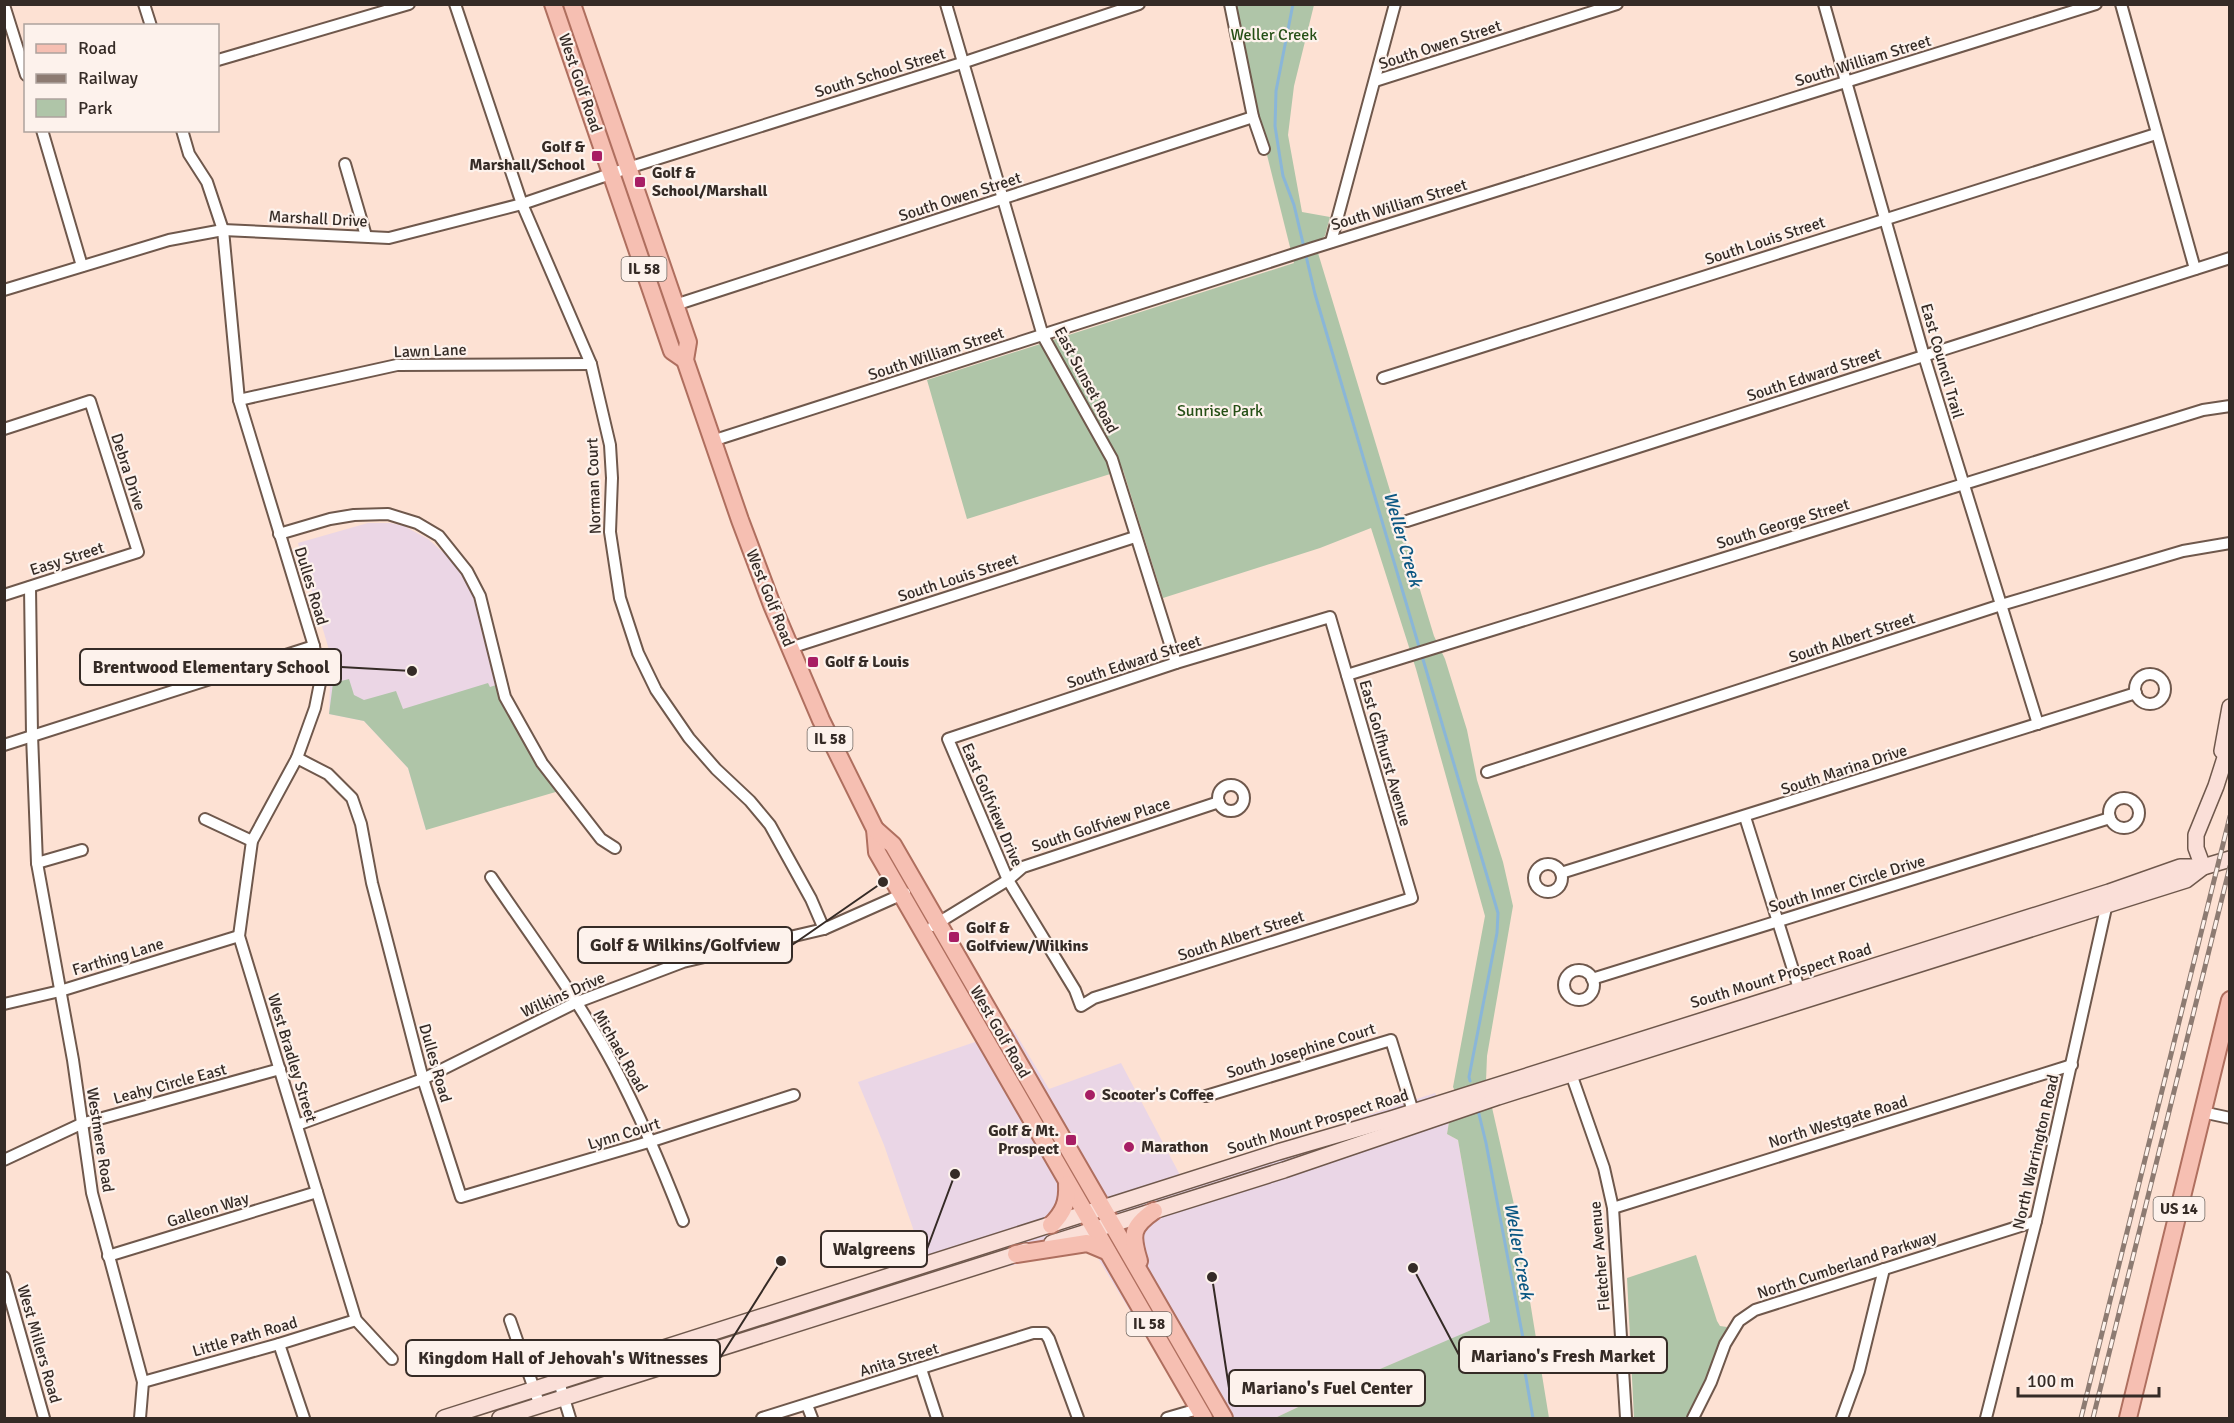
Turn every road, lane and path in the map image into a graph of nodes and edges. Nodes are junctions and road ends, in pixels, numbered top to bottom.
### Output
1 (4, 4) edge
2 (144, 4) edge
3 (410, 4) edge
4 (455, 4) edge
5 (553, 4) edge
6 (572, 4) edge
7 (946, 4) edge
8 (1140, 4) edge
9 (1230, 4) edge
10 (1395, 4) edge
11 (1617, 4) edge
12 (1824, 4) edge
13 (2096, 4) edge
14 (2121, 4) edge
15 (150, 24) edge
16 (219, 60) edge
17 (965, 62) junction
18 (24, 69) edge
19 (1375, 81) junction
20 (1846, 82) junction
21 (1253, 117) junction
22 (43, 132) edge
23 (183, 132) edge
24 (2156, 134) junction
25 (1264, 150) dead end
26 (345, 164) dead end
27 (628, 168) junction
28 (611, 173) junction
29 (1004, 199) junction
30 (522, 204) junction
31 (1886, 219) junction
32 (223, 230) junction
33 (366, 236) junction
34 (1331, 242) junction
35 (2229, 258) edge
36 (82, 266) junction
37 (2195, 269) junction
38 (4, 290) edge
39 (675, 305) junction
40 (1043, 336) junction
41 (1924, 356) junction
42 (685, 360) junction
43 (591, 364) junction
44 (1383, 378) dead end
45 (239, 400) junction
46 (2229, 406) edge
47 (4, 429) edge
48 (712, 441) junction
49 (1963, 484) junction
50 (1407, 521) dead end
51 (279, 534) junction
52 (1135, 537) junction
53 (2229, 543) edge
54 (138, 552) joint
55 (30, 587) junction
56 (4, 595) edge
57 (2001, 605) junction
58 (1330, 617) joint
59 (314, 646) junction
60 (790, 648) junction
61 (1176, 663) junction
62 (1347, 675) junction
63 (2136, 693) dead end
64 (2229, 707) edge
65 (2038, 724) junction
66 (32, 735) junction
67 (948, 739) joint
68 (2229, 742) edge
69 (4, 745) edge
70 (297, 758) junction
71 (2220, 766) junction
72 (1487, 772) dead end
73 (1219, 802) dead end
74 (1745, 817) junction
75 (2110, 818) dead end
76 (205, 819) dead end
77 (2196, 835) junction
78 (252, 841) junction
79 (615, 848) dead end
80 (82, 850) dead end
81 (2229, 859) edge
82 (37, 863) junction
83 (2181, 867) junction
84 (2204, 867) junction
85 (1561, 873) dead end
86 (491, 877) dead end
87 (1008, 880) junction
88 (908, 891) junction
89 (1412, 898) joint
90 (2108, 898) junction
91 (1778, 921) junction
92 (929, 928) junction
93 (824, 929) junction
94 (239, 936) junction
95 (1592, 979) dead end
96 (60, 991) junction
97 (1802, 995) junction
98 (2229, 1000) edge
99 (576, 1003) junction
100 (4, 1004) edge
101 (1081, 1006) joint
102 (2072, 1065) junction
103 (1569, 1068) junction
104 (280, 1069) junction
105 (423, 1079) junction
106 (794, 1095) dead end
107 (1206, 1096) dead end
108 (2202, 1112) junction
109 (1415, 1118) junction
110 (2229, 1118) edge
111 (81, 1124) junction
112 (297, 1125) junction
113 (652, 1141) junction
114 (4, 1160) edge
115 (1067, 1183) junction
116 (317, 1192) junction
117 (461, 1197) joint
118 (1102, 1208) junction
119 (1612, 1208) junction
120 (1154, 1211) junction
121 (1084, 1214) junction
122 (683, 1221) dead end
123 (2036, 1221) junction
124 (1051, 1225) junction
125 (1111, 1225) junction
126 (1094, 1230) junction
127 (1106, 1251) junction
128 (1016, 1254) junction
129 (108, 1256) junction
130 (1884, 1269) junction
131 (4, 1277) edge
132 (1148, 1288) junction
133 (9, 1313) edge
134 (356, 1320) junction
135 (510, 1320) dead end
136 (279, 1344) junction
137 (392, 1359) dead end
138 (921, 1369) junction
139 (142, 1382) junction
140 (559, 1382) junction
141 (534, 1390) junction
142 (564, 1398) junction
143 (807, 1404) junction
144 (540, 1406) junction
145 (1201, 1414) edge
146 (45, 1419) edge
147 (140, 1419) edge
148 (304, 1419) edge
149 (444, 1419) edge
150 (500, 1419) edge
151 (570, 1419) edge
152 (762, 1419) edge
153 (812, 1419) edge
154 (937, 1419) edge
155 (1078, 1419) edge
156 (1167, 1419) edge
157 (1224, 1419) edge
158 (1626, 1419) edge
159 (1693, 1419) edge
160 (1842, 1419) edge
161 (1986, 1419) edge
162 (2128, 1419) edge

1 - 18 street
2 - 15 street
3 - 16 street
4 - 30 street, Norman Court
5 - 28 main road, West Golf Road / IL 58
6 - 27 main road, West Golf Road / IL 58
7 - 17 street, East Sunset Road
8 - 17 street, South School Street
9 - 21 street
10 - 19 street
11 - 19 street, South Owen Street
12 - 20 street, East Council Trail
13 - 20 street, South William Street
14 - 24 street
17 - 27 street, South School Street
17 - 29 street, East Sunset Road
19 - 34 street
20 - 31 street, East Council Trail
20 - 34 street, South William Street
21 - 25 street
21 - 29 street, South Owen Street
22 - 36 street
23 - 32 street, Dulles Road
24 - 31 street, South Louis Street
24 - 37 street
26 - 33 street
27 - 28 street, Marshall Drive
27 - 39 main road, West Golf Road / IL 58
28 - 30 street, Marshall Drive
28 - 42 main road, West Golf Road / IL 58
29 - 39 street, South Owen Street
29 - 40 street, East Sunset Road
30 - 33 street, Marshall Drive
30 - 43 street, Norman Court
31 - 41 street, East Council Trail
31 - 44 street, South Louis Street
32 - 33 street, Marshall Drive
32 - 36 street, Marshall Drive
32 - 45 street, Dulles Road
34 - 40 street, South William Street
35 - 37 street, South Edward Street
36 - 38 street, Marshall Drive
37 - 41 street, South Edward Street
39 - 42 main road, West Golf Road / IL 58
40 - 48 street, South William Street
40 - 52 street, East Sunset Road
41 - 49 street, East Council Trail
41 - 50 street, South Edward Street
42 - 48 main road, West Golf Road / IL 58
43 - 45 street, Lawn Lane
43 - 93 street, Norman Court
45 - 51 street, Dulles Road
46 - 49 street, South George Street
47 - 54 street, Debra Drive
48 - 60 main road, West Golf Road / IL 58
49 - 57 street, East Council Trail
49 - 62 street, South George Street
51 - 59 street, Dulles Road
51 - 79 street
52 - 60 street, South Louis Street
52 - 61 street, East Sunset Road
53 - 57 street, South Albert Street
54 - 55 street, Easy Street
55 - 56 street, Easy Street
55 - 66 street, Westmere Road
57 - 65 street, East Council Trail
57 - 72 street, South Albert Street
58 - 61 street, South Edward Street
58 - 62 street, East Golfhurst Avenue
59 - 66 street
59 - 70 street, Dulles Road
60 - 88 main road, West Golf Road / IL 58
61 - 67 street, South Edward Street
62 - 89 street, East Golfhurst Avenue
63 - 65 street, South Marina Drive
64 - 71 main road
65 - 74 street, South Marina Drive
66 - 69 street
66 - 82 street, Westmere Road
67 - 87 street, East Golfview Drive
68 - 71 main road
70 - 78 street, West Bradley Street
70 - 105 street, Dulles Road
71 - 77 main road
73 - 87 street, South Golfview Place
74 - 85 street, South Marina Drive
74 - 91 street
75 - 91 street, South Inner Circle Drive
76 - 78 street
77 - 83 main road
77 - 84 main road
78 - 94 street, West Bradley Street
80 - 82 street
81 - 84 main road, South Mount Prospect Road
82 - 96 street, Westmere Road
83 - 84 main road, South Mount Prospect Road
83 - 90 main road, South Mount Prospect Road
84 - 90 main road, South Mount Prospect Road
86 - 99 street, Michael Road
87 - 92 street, South Golfview Place
87 - 101 street, East Golfview Drive
88 - 92 main road, West Golf Road / IL 58
88 - 93 street, Wilkins Drive
89 - 101 street, South Albert Street
90 - 97 main road, South Mount Prospect Road
90 - 102 street, North Warrington Road
91 - 95 street, South Inner Circle Drive
91 - 97 street
92 - 115 main road, West Golf Road / IL 58
92 - 118 main road, West Golf Road / IL 58
93 - 99 street, Wilkins Drive
94 - 96 street, Farthing Lane
94 - 104 street, West Bradley Street
96 - 100 street, Farthing Lane
96 - 111 street, Westmere Road
97 - 103 main road, South Mount Prospect Road
98 - 108 main road, US 14
99 - 105 street, Wilkins Drive
99 - 113 street, Michael Road
102 - 119 street, North Westgate Road
102 - 123 street, North Warrington Road
103 - 109 main road, South Mount Prospect Road
103 - 119 street, Fletcher Avenue
104 - 111 street, Leahy Circle East
104 - 112 street, West Bradley Street
105 - 112 street, Wilkins Drive
105 - 117 street, Dulles Road
106 - 113 street, Lynn Court
107 - 109 street, South Josephine Court
108 - 110 street
108 - 162 main road, US 14
109 - 118 main road, South Mount Prospect Road
109 - 120 main road, South Mount Prospect Road
111 - 114 street, Leahy Circle East
111 - 129 street, Westmere Road
112 - 116 street, West Bradley Street
113 - 117 street, Lynn Court
113 - 122 street, Michael Road
115 - 121 main road, West Golf Road / IL 58
115 - 124 main road
116 - 129 street, Galleon Way
116 - 134 street, West Bradley Street
118 - 121 main road, South Mount Prospect Road
118 - 125 main road, IL 58
119 - 158 street, Fletcher Avenue
120 - 125 main road, South Mount Prospect Road
120 - 132 main road
121 - 124 main road, South Mount Prospect Road
121 - 126 main road, IL 58
123 - 130 street, North Cumberland Parkway
123 - 161 street, North Warrington Road
124 - 140 main road, South Mount Prospect Road
125 - 126 main road, South Mount Prospect Road
125 - 132 main road, IL 58
126 - 127 main road, IL 58
126 - 128 main road, South Mount Prospect Road
127 - 128 main road
127 - 145 main road, IL 58
128 - 142 main road, South Mount Prospect Road
129 - 139 street, Westmere Road
130 - 159 street, North Cumberland Parkway
130 - 160 street
131 - 133 street, West Millers Road
132 - 157 main road, IL 58
133 - 146 street, West Millers Road
134 - 136 street, Little Path Road
134 - 137 street, West Bradley Street
135 - 141 street
136 - 139 street, Little Path Road
136 - 148 street
138 - 143 street, Anita Street
138 - 154 street
138 - 155 street, Anita Street
139 - 147 street, Westmere Road
140 - 141 main road, South Mount Prospect Road
140 - 142 street
141 - 144 street
141 - 149 main road, South Mount Prospect Road
142 - 144 main road, South Mount Prospect Road
142 - 151 street
143 - 152 street, Anita Street
143 - 153 street
144 - 150 main road, South Mount Prospect Road
145 - 156 street

